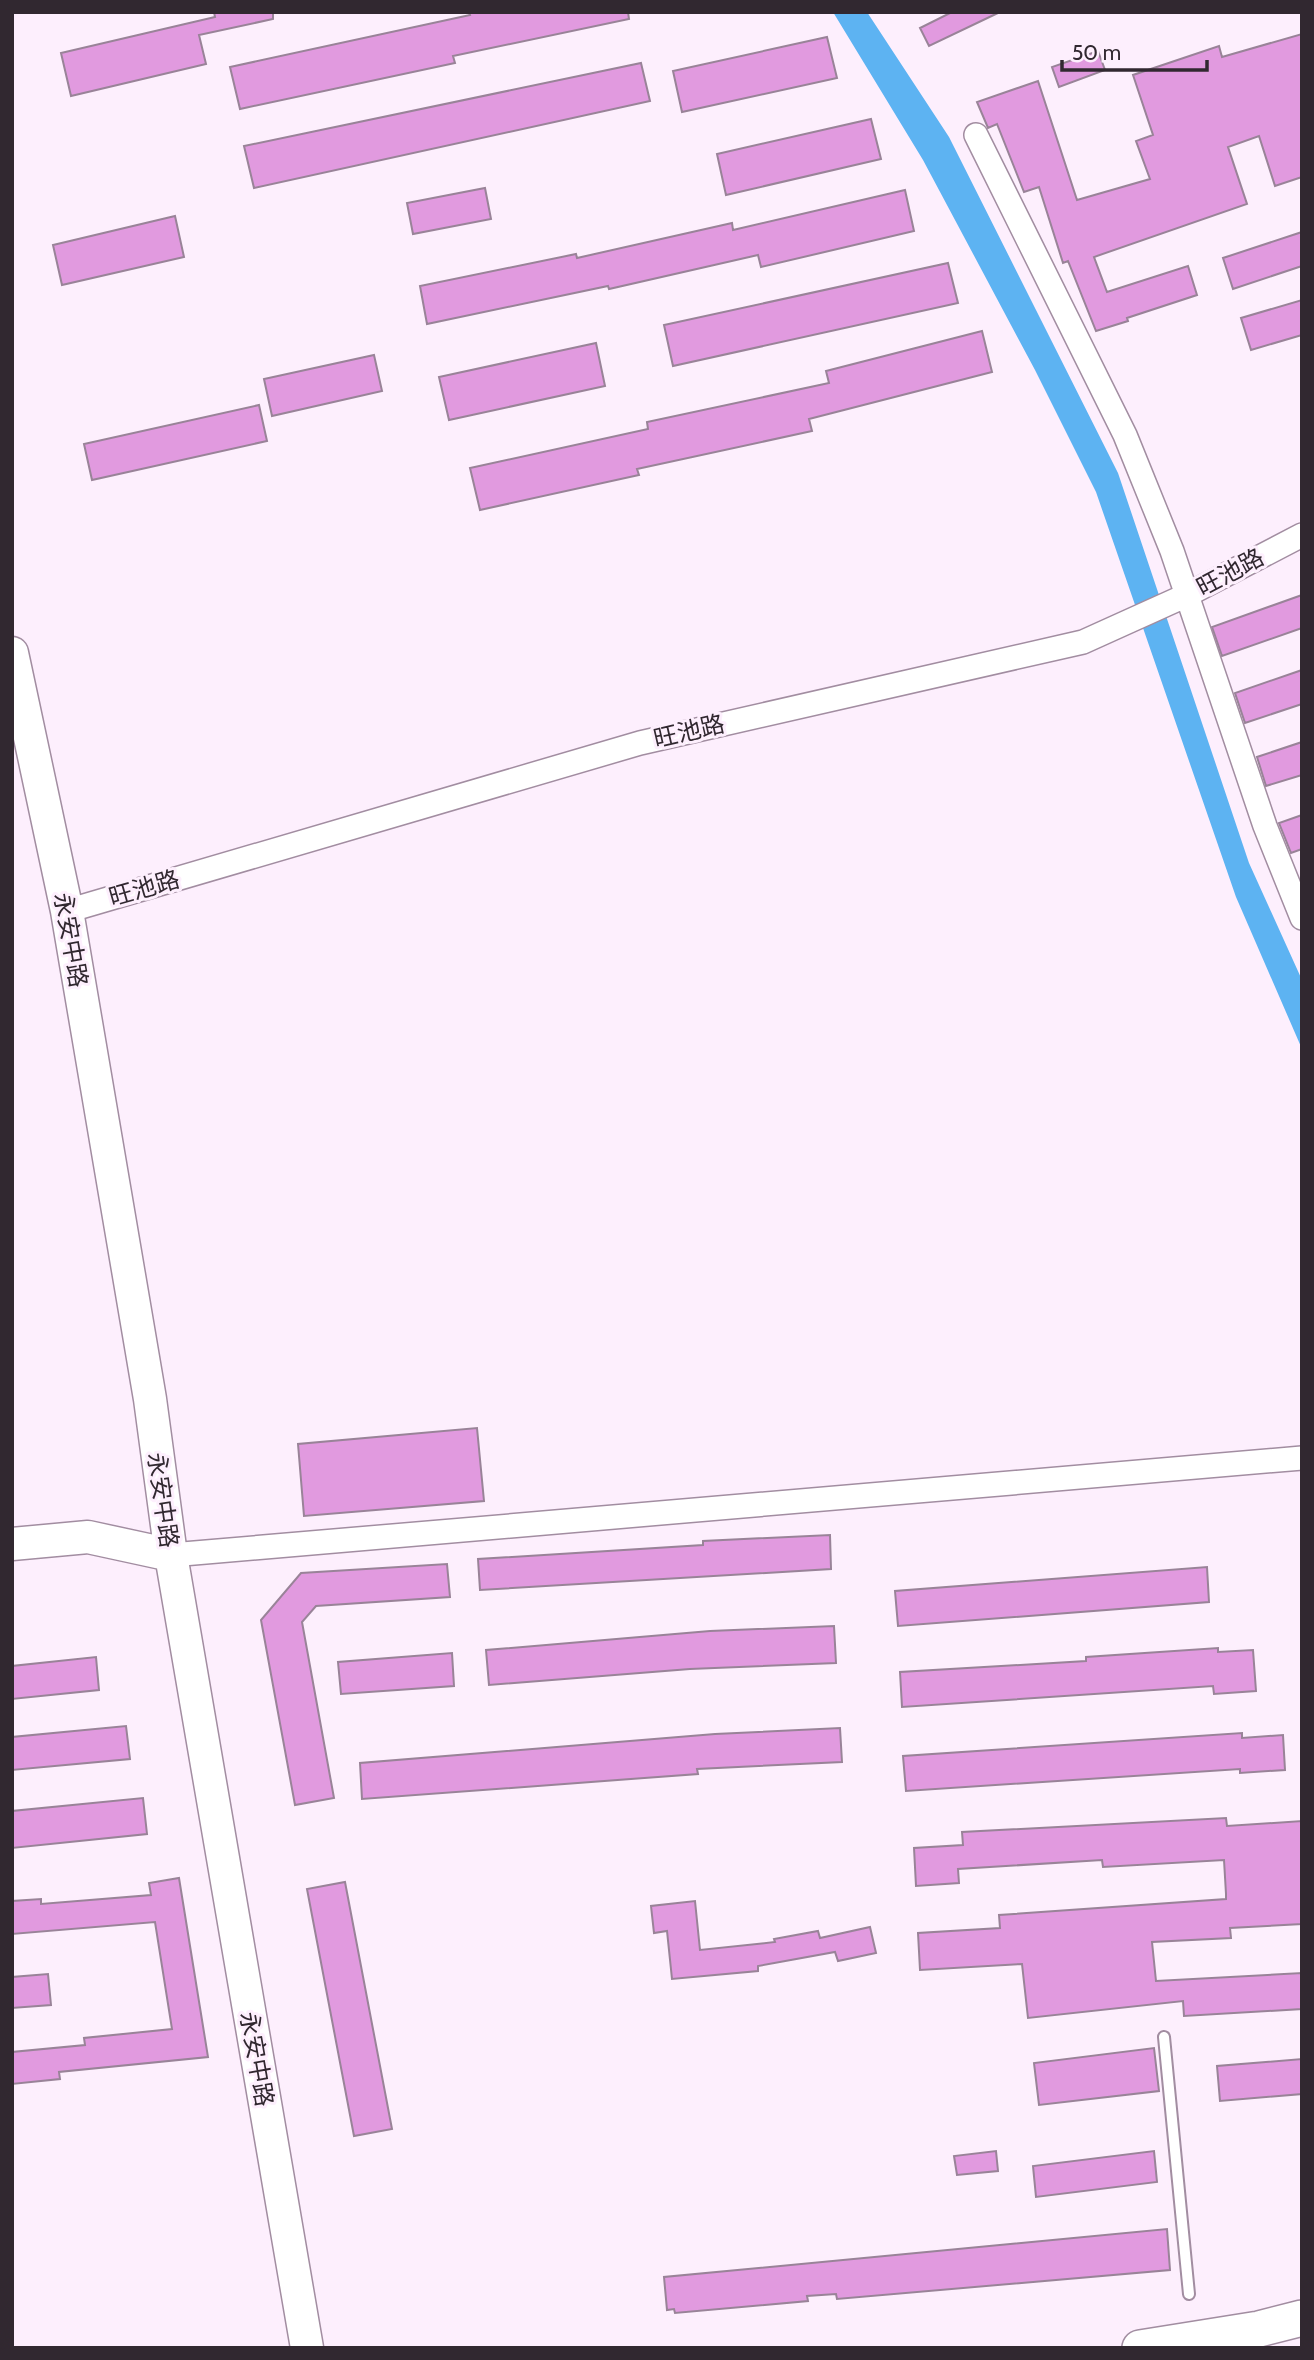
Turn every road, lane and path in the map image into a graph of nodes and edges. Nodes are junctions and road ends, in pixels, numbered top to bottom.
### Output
1 (976, 135) dead end
2 (1302, 535) edge
3 (1187, 595) junction
4 (12, 653) edge
5 (67, 911) junction
6 (1302, 918) edge
7 (1302, 1458) edge
8 (12, 1544) edge
9 (171, 1555) junction
10 (1164, 2037) dead end
11 (1189, 2294) dead end
12 (1302, 2318) edge
13 (307, 2348) edge
14 (1140, 2348) edge

1 - 3 street
2 - 3 street, 旺池路
3 - 5 street, 旺池路
3 - 6 street
4 - 5 street, 永安中路
5 - 9 street, 永安中路
7 - 9 street
8 - 9 street
9 - 13 street, 永安中路
10 - 11 lane
12 - 14 main road

